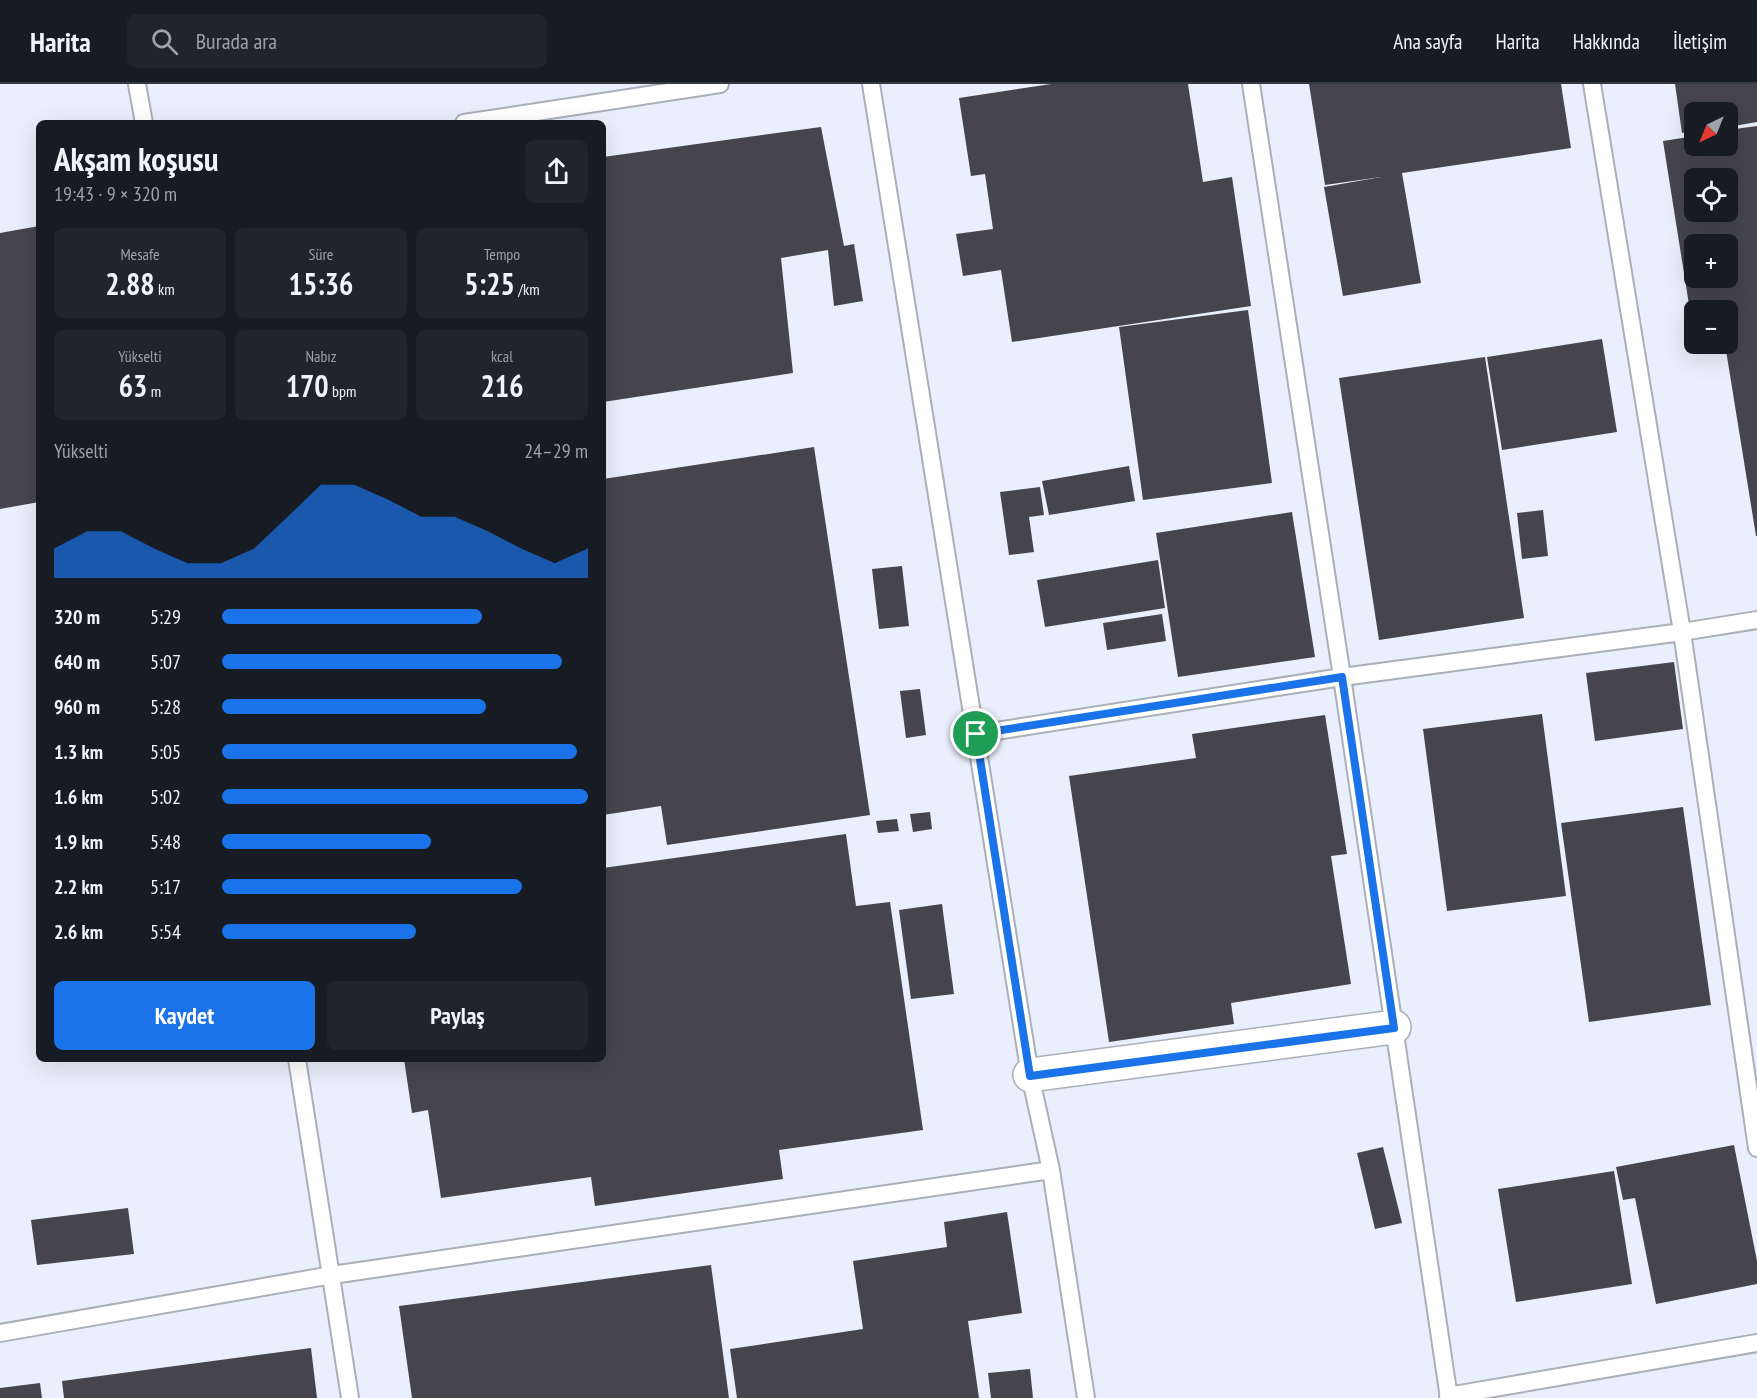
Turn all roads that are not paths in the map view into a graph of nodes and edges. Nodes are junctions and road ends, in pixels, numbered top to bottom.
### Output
1 (137, 84) edge
2 (720, 84) edge
3 (871, 84) edge
4 (1251, 84) edge
5 (1592, 84) edge
6 (143, 120) edge
7 (484, 120) edge
8 (1757, 620) edge
9 (1682, 632) junction
10 (1342, 677) junction
11 (976, 734) junction
12 (1394, 1028) junction
13 (297, 1062) edge
14 (1030, 1076) junction
15 (1757, 1148) edge
16 (1051, 1170) junction
17 (332, 1275) junction
18 (0, 1333) edge
19 (1757, 1343) edge
20 (1448, 1397) edge
21 (350, 1398) edge
22 (1086, 1398) edge

1 - 6 lane
2 - 7 lane
3 - 11 lane
4 - 10 lane
5 - 9 lane
8 - 9 lane
9 - 10 lane
9 - 15 lane
10 - 11 lane
10 - 12 lane
11 - 14 lane
12 - 14 street
12 - 20 lane
13 - 17 lane
14 - 16 lane
16 - 17 lane
16 - 22 lane
17 - 18 lane
17 - 21 lane
19 - 20 lane

